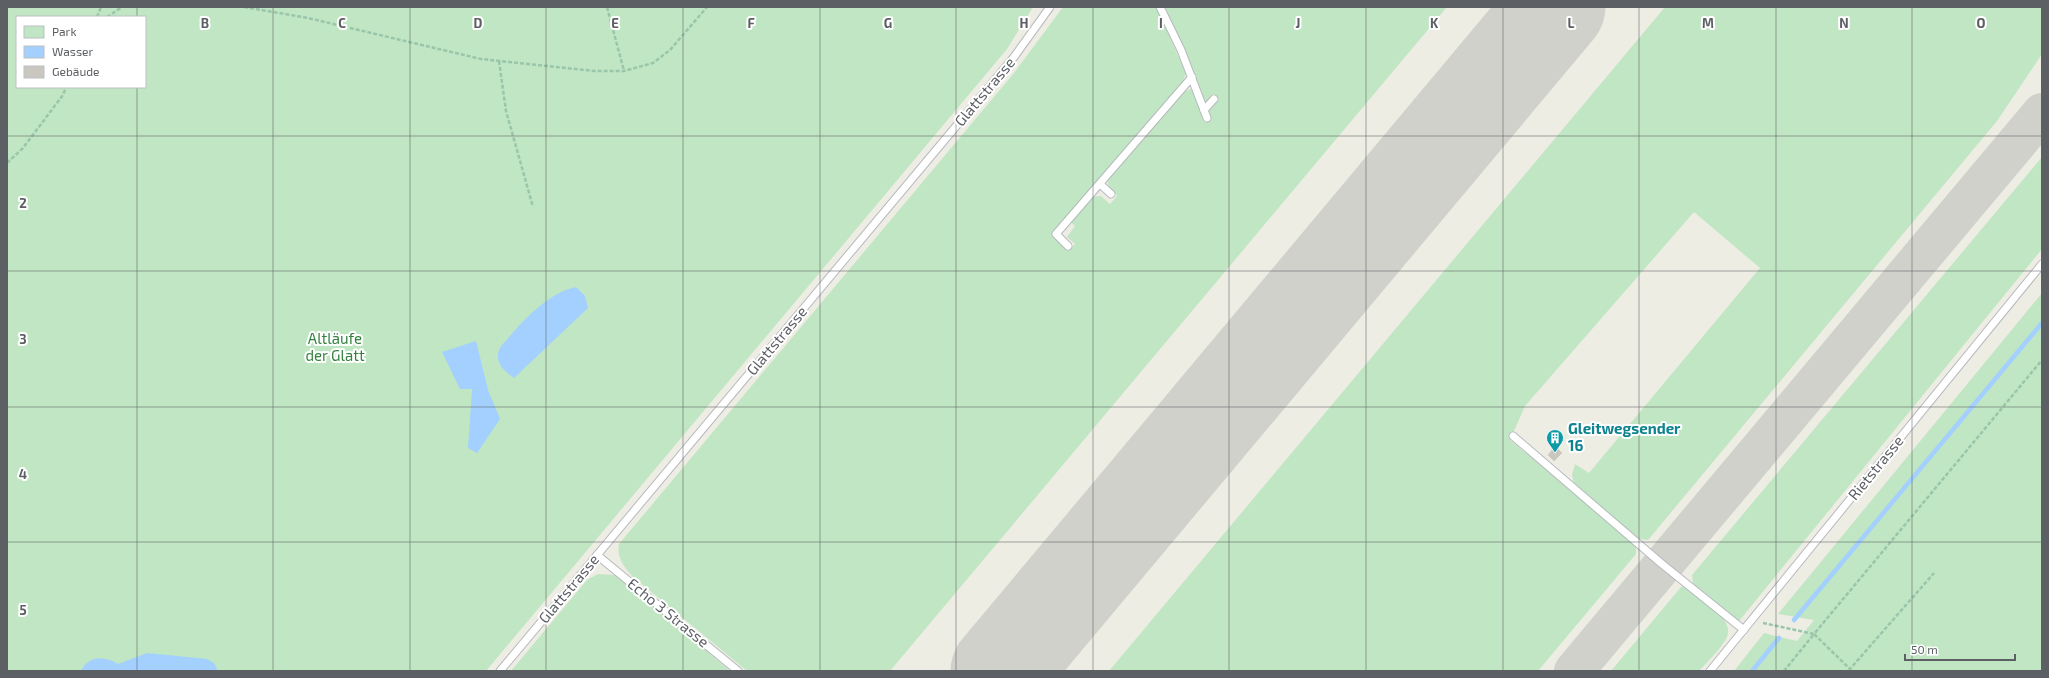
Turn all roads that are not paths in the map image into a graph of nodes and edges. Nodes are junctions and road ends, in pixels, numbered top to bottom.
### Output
1 (1050, 7) edge
2 (1160, 7) edge
3 (1192, 77) junction
4 (1214, 99) dead end
5 (1204, 110) junction
6 (1207, 118) dead end
7 (1100, 184) junction
8 (1111, 194) dead end
9 (1068, 246) dead end
10 (2042, 264) edge
11 (1513, 436) dead end
12 (597, 555) junction
13 (1744, 630) junction
14 (500, 671) edge
15 (738, 671) edge
16 (1710, 671) edge

1 - 12 lane, Glattstrasse
2 - 3 lane
3 - 5 lane
3 - 7 lane
4 - 5 lane
5 - 6 lane
7 - 8 lane
7 - 9 lane
10 - 13 lane, Rietstrasse
11 - 13 lane
12 - 14 lane, Glattstrasse
12 - 15 lane, Echo 3 Strasse
13 - 16 lane, Rietstrasse

